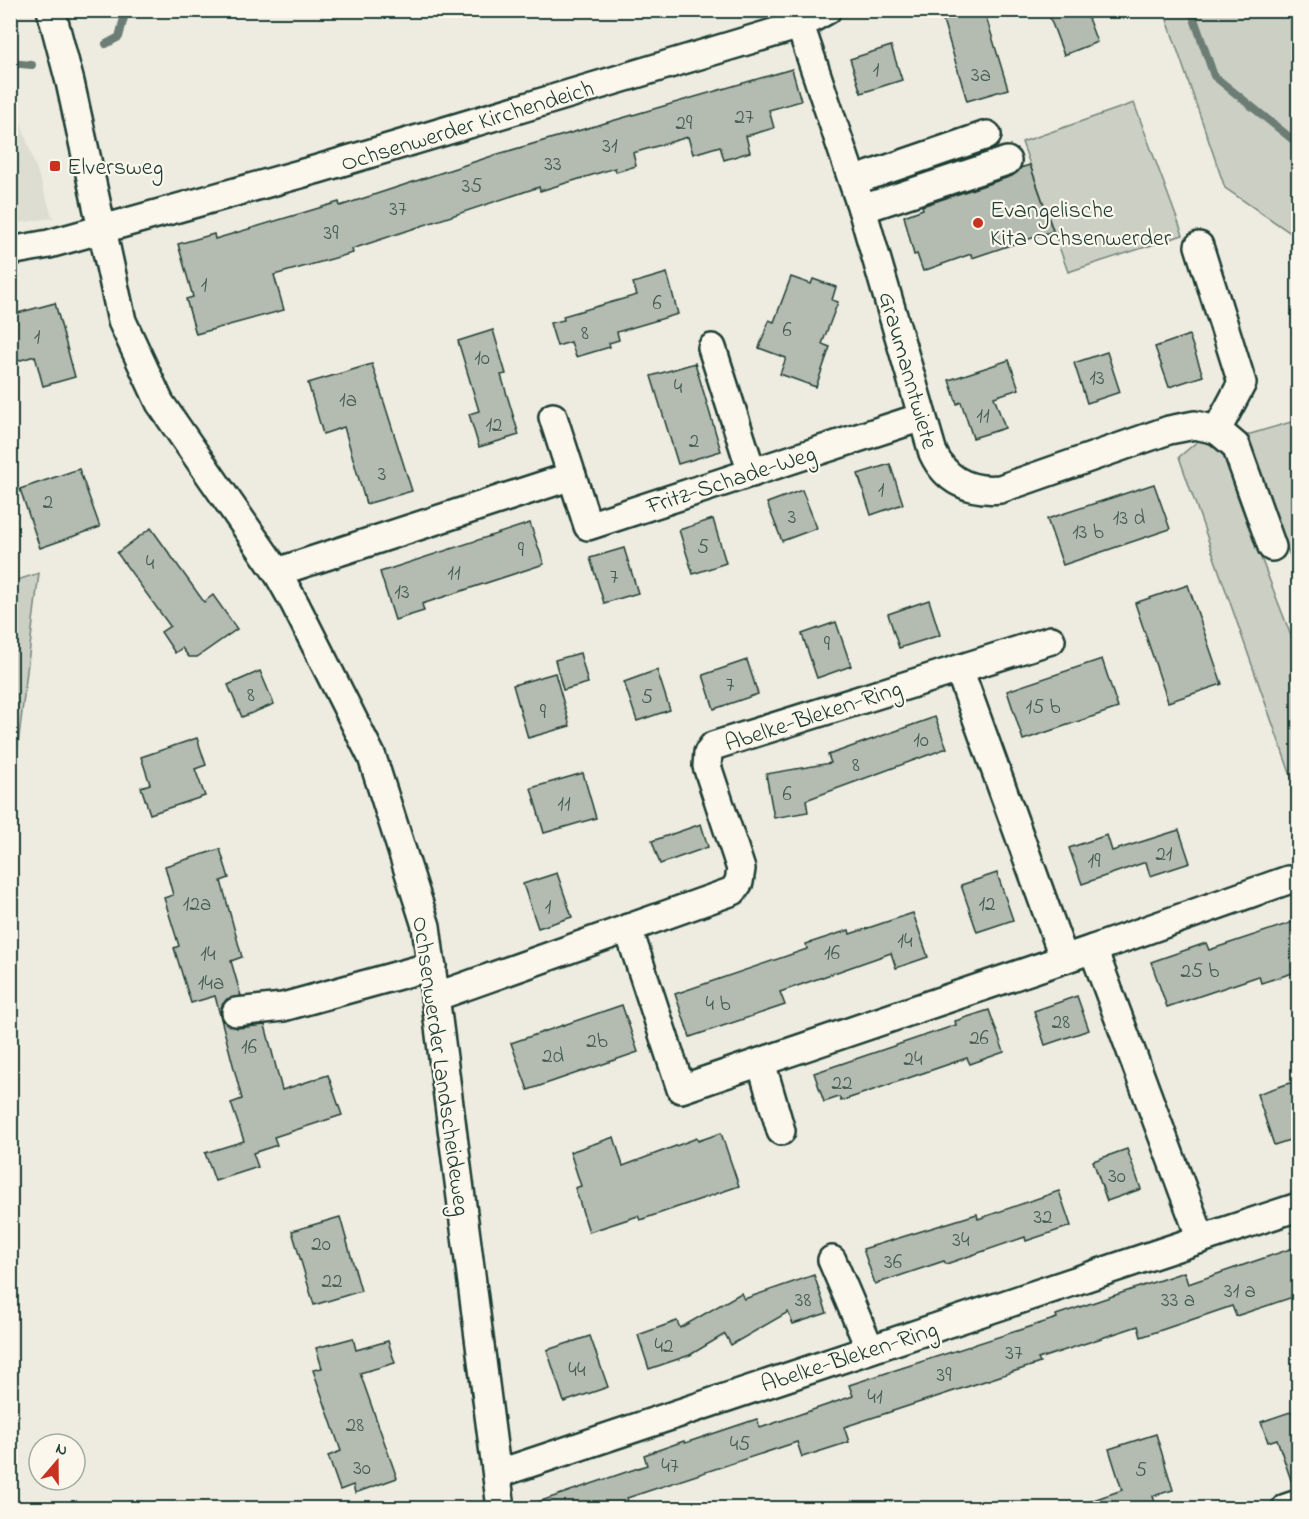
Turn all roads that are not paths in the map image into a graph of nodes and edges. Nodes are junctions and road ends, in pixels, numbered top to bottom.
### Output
1 (51, 10) edge
2 (827, 10) edge
3 (800, 25) junction
4 (987, 135) dead end
5 (1007, 161) dead end
6 (853, 181) junction
7 (862, 209) junction
8 (103, 230) junction
9 (1199, 246) dead end
10 (10, 251) edge
11 (712, 348) dead end
12 (553, 417) dead end
13 (922, 417) junction
14 (1217, 430) junction
15 (752, 473) junction
16 (572, 476) junction
17 (1272, 548) dead end
18 (277, 572) junction
19 (1051, 640) dead end
20 (959, 669) junction
21 (1288, 880) dead end
22 (628, 928) junction
23 (1093, 949) junction
24 (1064, 959) junction
25 (432, 966) junction
26 (435, 997) junction
27 (236, 1012) dead end
28 (761, 1062) junction
29 (782, 1131) dead end
30 (1299, 1207) edge
31 (1201, 1239) junction
32 (832, 1260) dead end
33 (870, 1349) junction
34 (497, 1474) junction
35 (1299, 1504) edge
36 (501, 1509) edge
37 (1286, 1509) edge

1 - 8 street, Ochsenwerder Landscheideweg
2 - 3 street, Ochsenwerder Kirchendeich
3 - 6 street, Graumanntwiete
3 - 8 street, Ochsenwerder Kirchendeich
4 - 6 street
5 - 7 street
6 - 7 street, Graumanntwiete
7 - 13 street, Graumanntwiete
8 - 10 street
8 - 18 street, Ochsenwerder Landscheideweg
9 - 14 street
11 - 15 street
12 - 16 street, Fritz-Schade-Weg
13 - 14 street, Graumanntwiete
13 - 15 street, Fritz-Schade-Weg
14 - 17 street
15 - 16 street, Fritz-Schade-Weg
16 - 18 street
18 - 25 street, Ochsenwerder Landscheideweg
19 - 20 street, Abelke-Bleken-Ring
20 - 22 street, Abelke-Bleken-Ring
20 - 24 street
21 - 23 street
22 - 26 street, Abelke-Bleken-Ring
22 - 28 street
23 - 24 street
23 - 31 street
24 - 28 street
25 - 26 street, Ochsenwerder Landscheideweg
25 - 27 street
26 - 34 street, Ochsenwerder Landscheideweg
28 - 29 street
30 - 31 street, Abelke-Bleken-Ring
31 - 33 street, Abelke-Bleken-Ring
32 - 33 street
33 - 34 street, Abelke-Bleken-Ring
34 - 36 street, Ochsenwerder Landscheideweg
35 - 37 street

